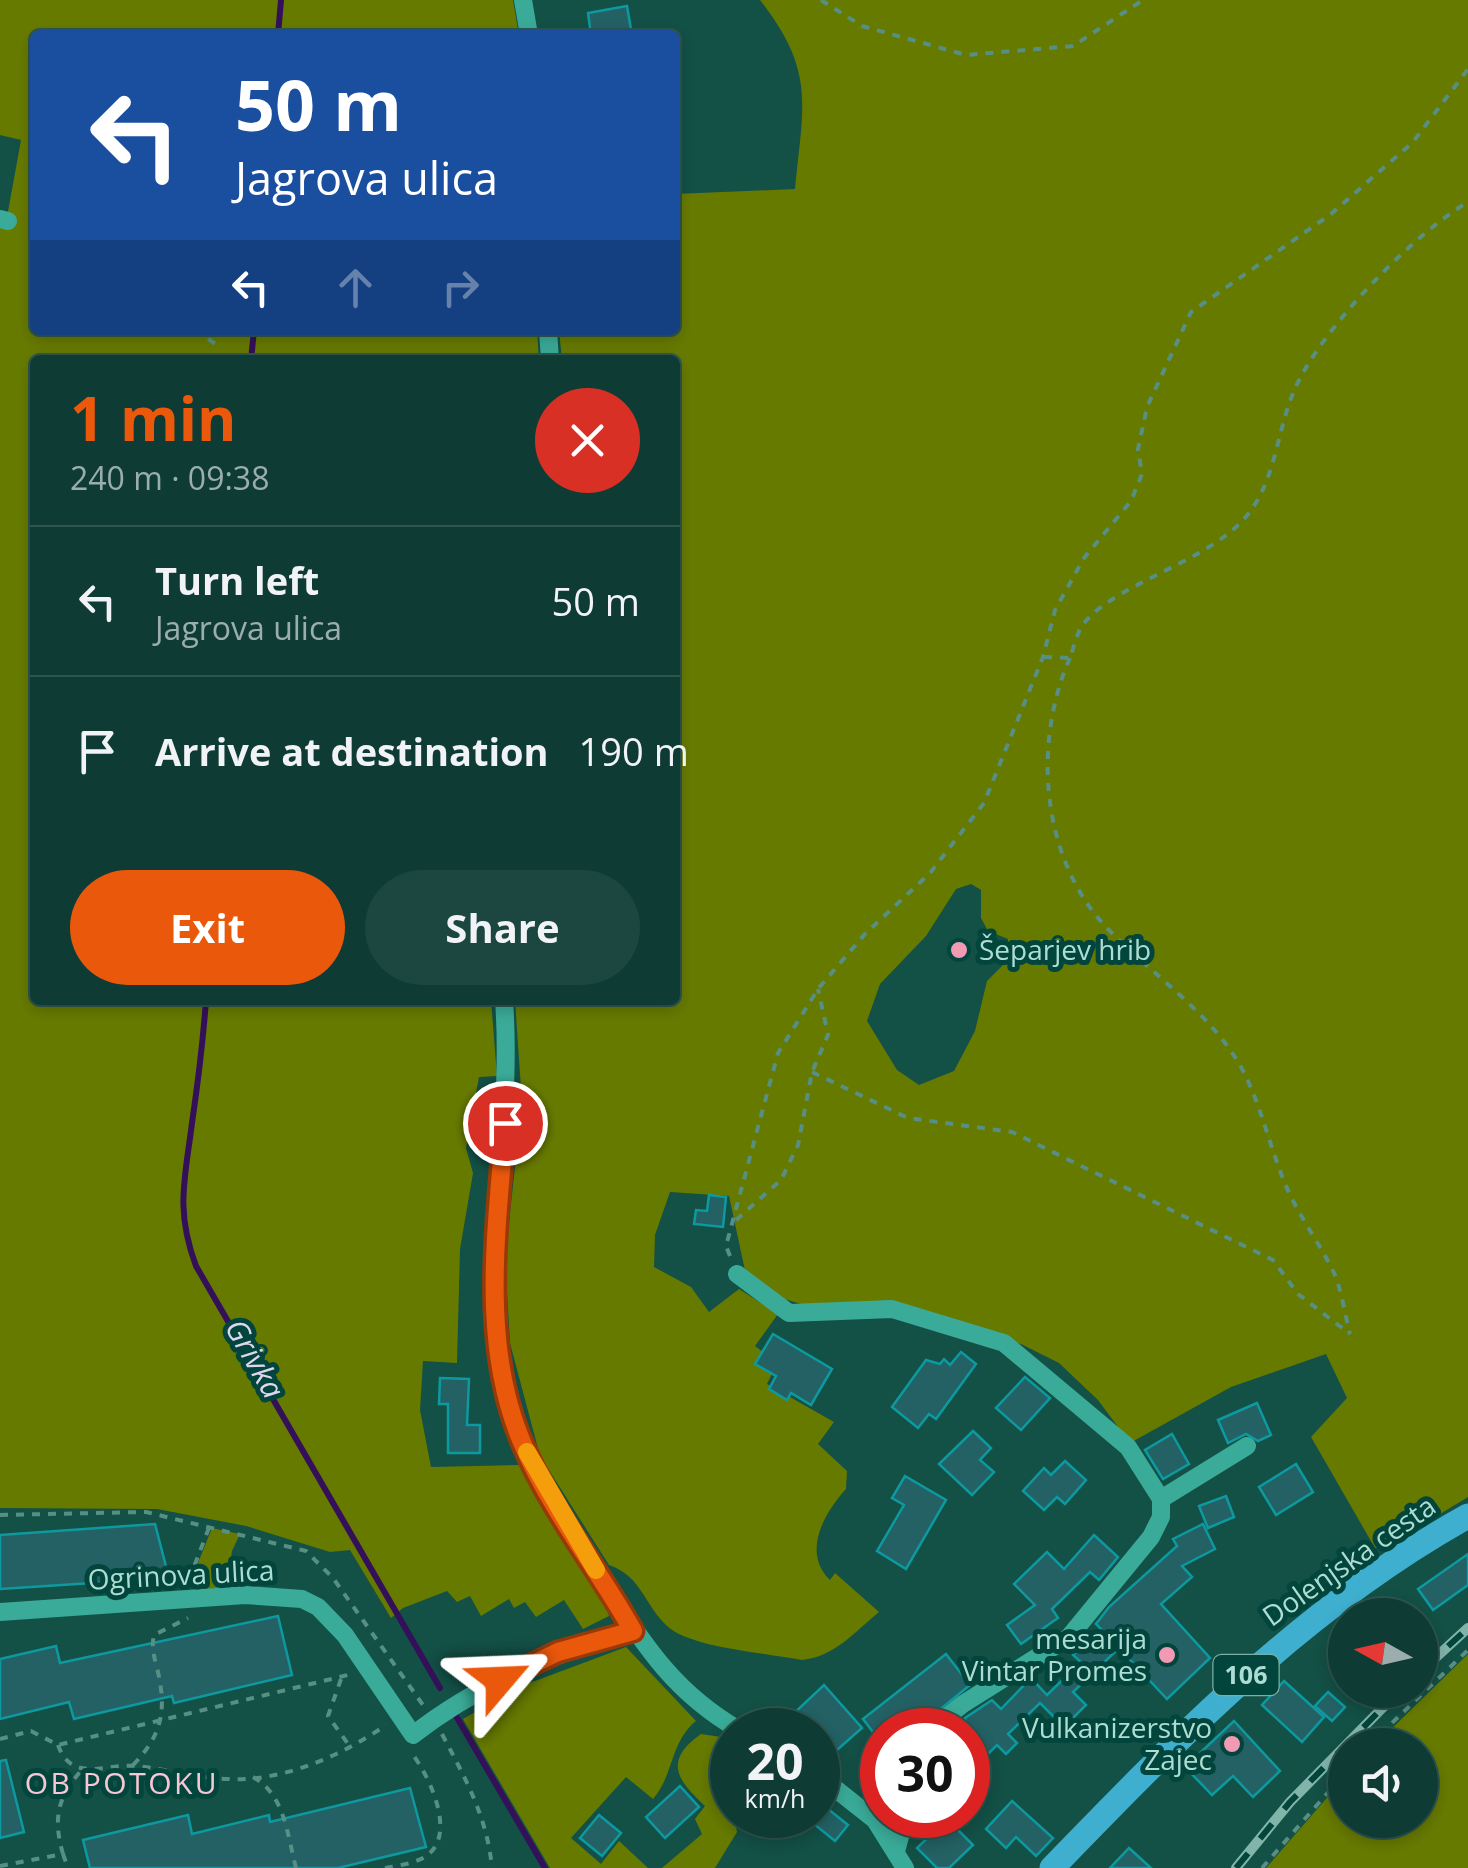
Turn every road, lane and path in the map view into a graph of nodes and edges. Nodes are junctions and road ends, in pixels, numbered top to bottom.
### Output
1 (522, 0) edge
2 (821, 0) edge
3 (1142, 0) edge
4 (528, 30) edge
5 (1468, 68) edge
6 (1468, 202) edge
7 (202, 335) edge
8 (220, 347) dead end
9 (1043, 657) junction
10 (1070, 658) junction
11 (818, 989) junction
12 (504, 1005) edge
13 (812, 1072) junction
14 (733, 1223) junction
15 (738, 1274) joint
16 (1247, 1446) dead end
17 (1161, 1499) junction
18 (0, 1515) edge
19 (1468, 1516) edge
20 (210, 1524) junction
21 (187, 1602) junction
22 (0, 1612) edge
23 (633, 1631) junction
24 (1468, 1650) edge
25 (364, 1665) junction
26 (341, 1677) junction
27 (958, 1708) edge
28 (710, 1713) edge
29 (433, 1719) junction
30 (162, 1722) junction
31 (388, 1723) dead end
32 (1387, 1728) edge
33 (0, 1739) edge
34 (58, 1745) junction
35 (351, 1748) junction
36 (411, 1752) dead end
37 (133, 1765) junction
38 (81, 1771) junction
39 (254, 1777) junction
40 (840, 1792) edge
41 (1328, 1792) edge
42 (63, 1854) junction
43 (900, 1860) edge
44 (411, 1865) edge
45 (0, 1866) edge
46 (68, 1868) edge
47 (296, 1868) edge
48 (386, 1868) edge
49 (492, 1868) edge
50 (1052, 1868) edge
51 (1262, 1868) edge

1 - 4 street
2 - 3 path
5 - 9 path
6 - 10 path
7 - 8 path
9 - 10 path
9 - 11 path
10 - 13 path
11 - 13 path
11 - 14 path
12 - 23 street
13 - 14 path
14 - 15 path
15 - 17 street
16 - 17 street
17 - 27 street
18 - 20 path
19 - 50 main road, Dolenjska cesta / 106
20 - 21 path
20 - 29 path
21 - 22 street, Ogrinova ulica
21 - 25 street, Ogrinova ulica
21 - 30 path
23 - 28 street
23 - 29 street
24 - 32 path
25 - 26 path
25 - 29 street, Ogrinova ulica
26 - 30 path
26 - 35 path
29 - 49 path
30 - 34 path
30 - 37 path
31 - 35 path
33 - 34 path
34 - 38 path
35 - 39 path
36 - 44 path
37 - 38 path
37 - 39 path
38 - 42 path
39 - 47 path
40 - 43 street
41 - 51 path
42 - 45 path
42 - 46 path
44 - 48 path

